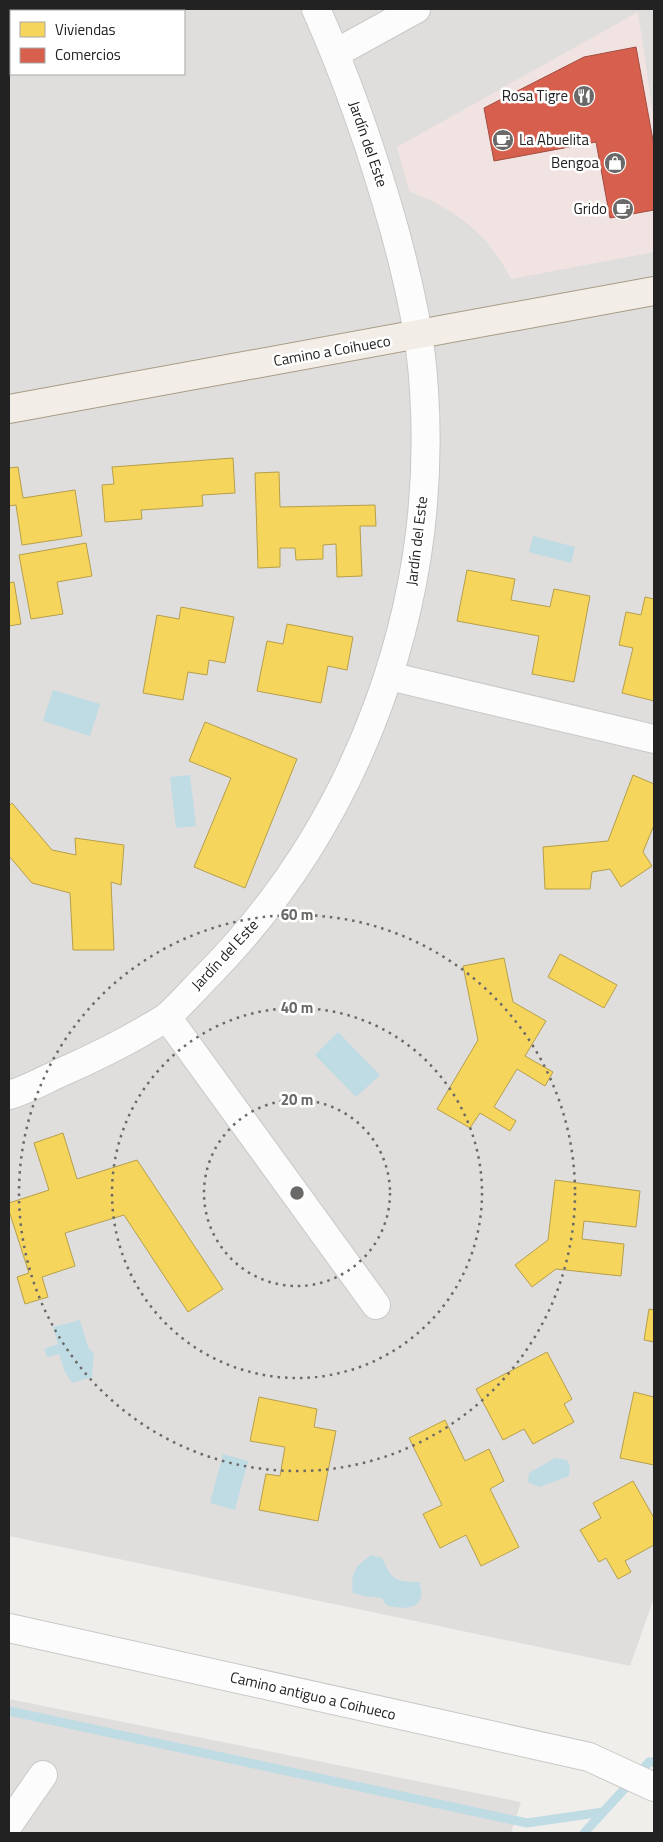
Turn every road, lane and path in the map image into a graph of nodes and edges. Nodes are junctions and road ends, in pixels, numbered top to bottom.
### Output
1 (316, 9) edge
2 (416, 9) edge
3 (336, 53) junction
4 (654, 291) edge
5 (418, 335) junction
6 (9, 409) edge
7 (389, 676) junction
8 (654, 739) edge
9 (167, 1017) junction
10 (9, 1095) edge
11 (376, 1305) dead end
12 (9, 1628) edge
13 (43, 1775) dead end
14 (654, 1787) edge
15 (9, 1824) edge

1 - 3 street, Jardín del Este
2 - 3 street
3 - 5 street, Jardín del Este
4 - 5 main road, Camino a Coihueco
5 - 6 main road, Camino a Coihueco
5 - 7 street, Jardín del Este
7 - 8 street
7 - 9 street, Jardín del Este
9 - 10 street, Jardín del Este
9 - 11 street
12 - 14 street, Camino antiguo a Coihueco
13 - 15 street

